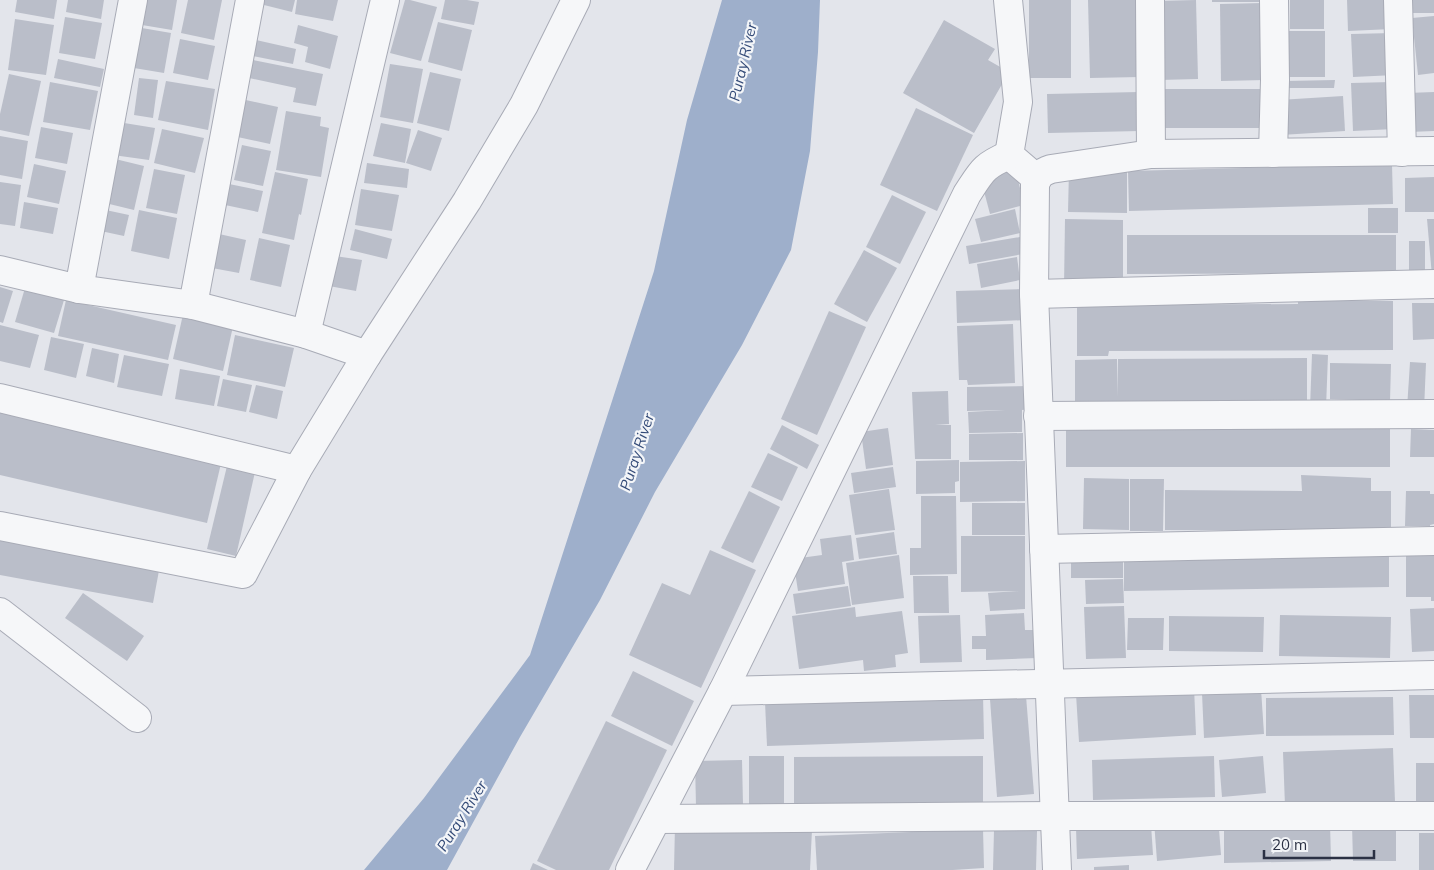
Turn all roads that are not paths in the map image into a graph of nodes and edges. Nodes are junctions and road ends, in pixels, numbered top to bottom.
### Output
1 (133, 0) edge
2 (250, 0) edge
3 (385, 0) edge
4 (576, 0) edge
5 (1008, 0) edge
6 (1150, 0) edge
7 (1274, 0) edge
8 (1398, 0) edge
9 (1402, 152) junction
10 (1434, 152) edge
11 (1273, 153) junction
12 (1151, 154) junction
13 (1009, 155) junction
14 (1037, 179) junction
15 (0, 270) edge
16 (1434, 284) edge
17 (79, 289) junction
18 (1034, 294) junction
19 (193, 305) junction
20 (306, 334) junction
21 (367, 355) junction
22 (0, 398) edge
23 (1434, 414) edge
24 (1038, 416) junction
25 (297, 470) junction
26 (0, 526) edge
27 (1434, 541) edge
28 (1044, 549) junction
29 (0, 612) edge
30 (1434, 675) edge
31 (1049, 683) junction
32 (723, 691) junction
33 (137, 718) dead end
34 (1055, 816) junction
35 (1434, 816) edge
36 (657, 819) junction
37 (630, 870) edge
38 (1057, 870) edge

1 - 17 street
2 - 19 street
3 - 20 street
4 - 21 street
5 - 13 street
6 - 12 street
7 - 11 street
8 - 9 street
9 - 10 street
9 - 11 street
11 - 12 street
12 - 14 street
13 - 14 street
13 - 32 street
14 - 18 street
15 - 17 street
16 - 18 street
17 - 19 street
18 - 24 street
19 - 20 street
20 - 21 street
21 - 25 street
22 - 25 street
23 - 24 street
24 - 28 street
25 - 26 street
27 - 28 street
28 - 31 street
29 - 33 street
30 - 31 street
31 - 32 street
31 - 34 street
32 - 36 street
34 - 35 street
34 - 36 street
34 - 38 street
36 - 37 street

